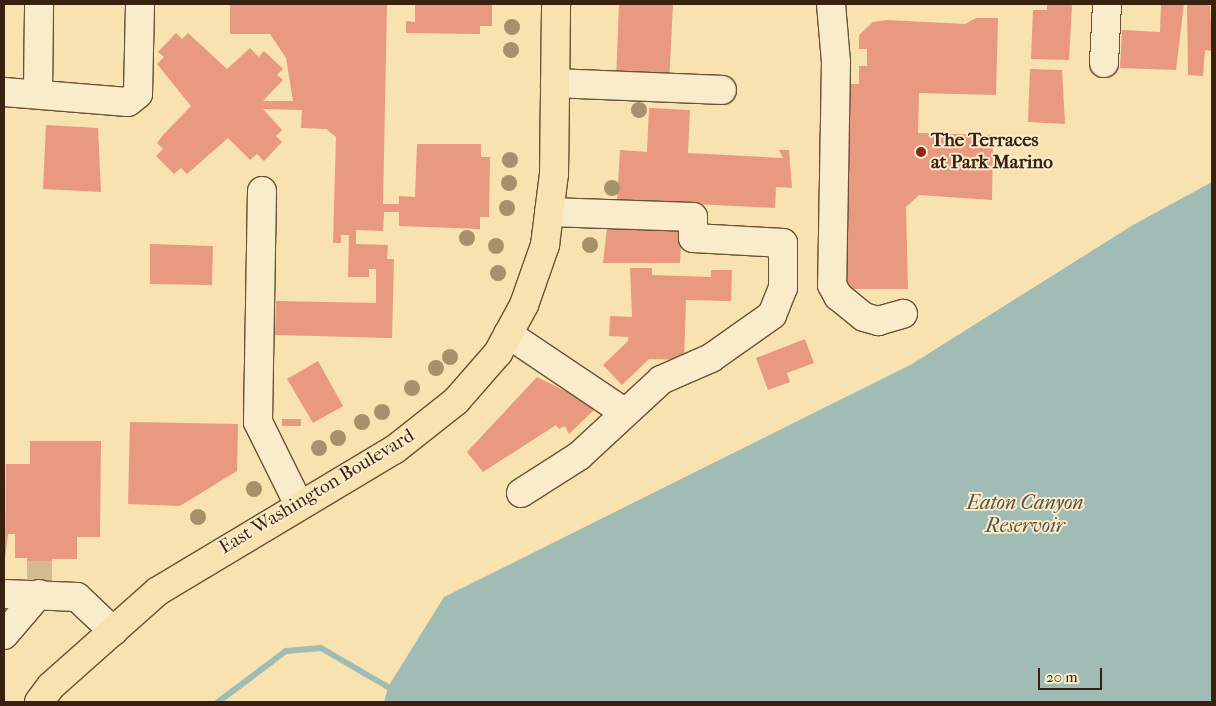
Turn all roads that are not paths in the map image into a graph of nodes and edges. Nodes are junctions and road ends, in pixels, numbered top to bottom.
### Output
1 (39, 4) edge
2 (140, 4) edge
3 (556, 4) edge
4 (831, 4) edge
5 (1107, 4) edge
6 (1104, 62) dead end
7 (556, 83) junction
8 (722, 90) dead end
9 (4, 92) edge
10 (38, 92) junction
11 (262, 191) dead end
12 (549, 212) junction
13 (903, 314) dead end
14 (508, 334) junction
15 (624, 412) junction
16 (521, 494) dead end
17 (299, 505) junction
18 (39, 582) junction
19 (4, 589) edge
20 (4, 594) edge
21 (113, 631) junction
22 (4, 634) edge
23 (39, 702) edge

1 - 10 street
2 - 10 street
3 - 7 main road, East Washington Boulevard
4 - 13 street
5 - 6 street
7 - 8 street
7 - 12 main road, East Washington Boulevard
9 - 10 street
11 - 17 street
12 - 14 main road, East Washington Boulevard
12 - 15 street
14 - 15 street
14 - 17 main road, East Washington Boulevard
15 - 16 street
17 - 21 main road, East Washington Boulevard
18 - 19 street
18 - 20 street
18 - 21 street
18 - 22 street
21 - 23 main road, East Washington Boulevard

